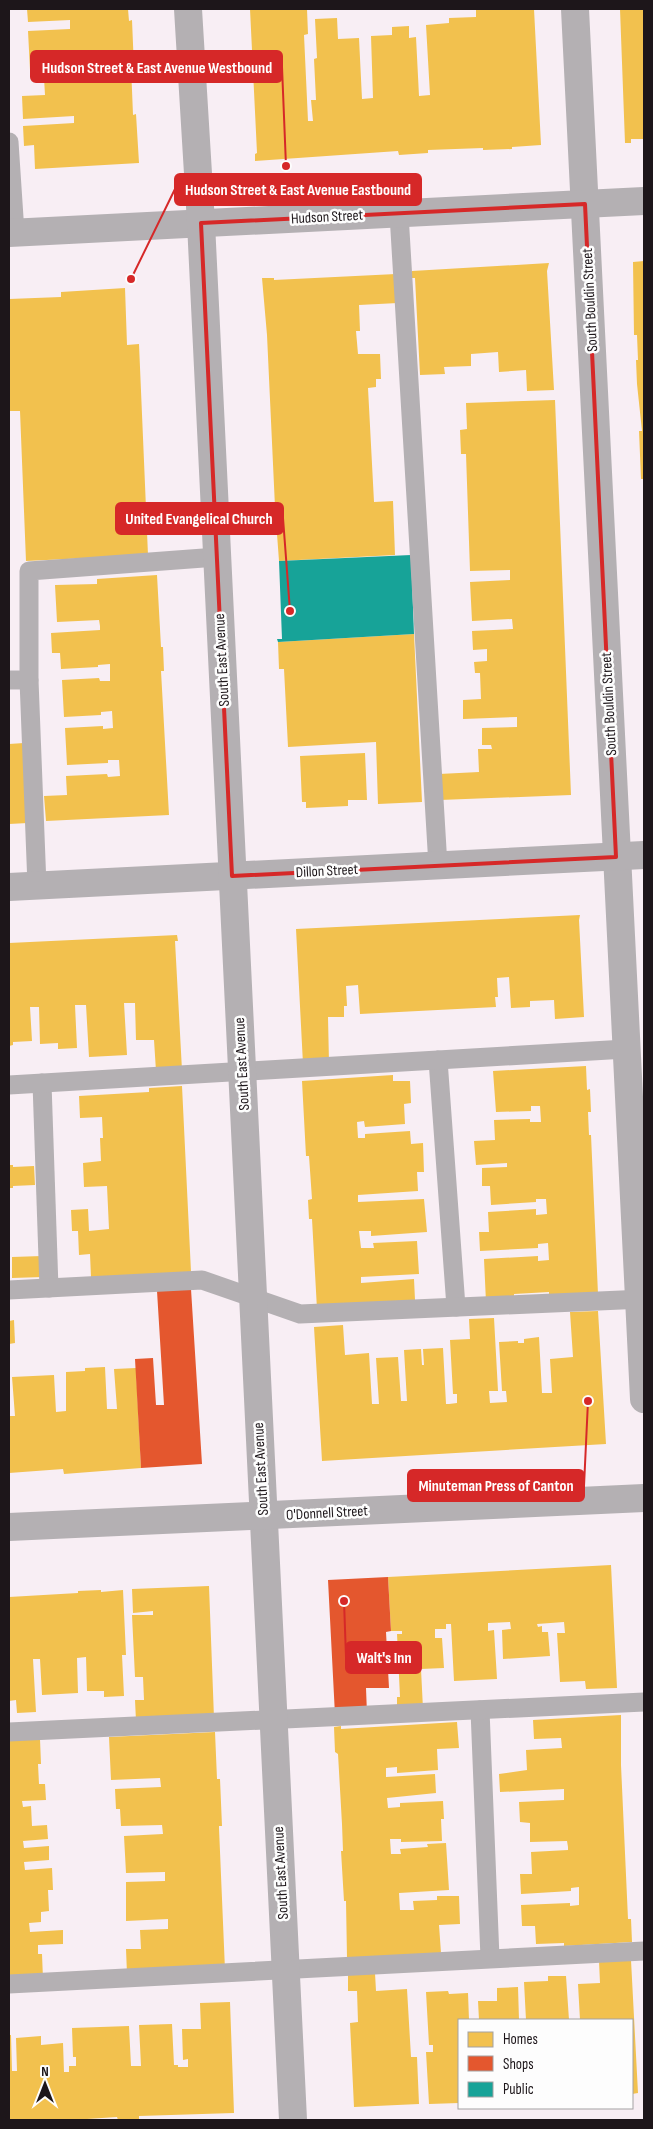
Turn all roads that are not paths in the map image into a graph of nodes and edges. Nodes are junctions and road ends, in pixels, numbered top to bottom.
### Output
1 (188, 9) edge
2 (575, 9) edge
3 (9, 142) edge
4 (644, 201) edge
5 (585, 204) junction
6 (399, 214) junction
7 (201, 223) junction
8 (12, 233) edge
9 (217, 557) junction
10 (9, 680) edge
11 (28, 680) junction
12 (644, 855) edge
13 (616, 857) junction
14 (438, 866) junction
15 (232, 876) junction
16 (36, 886) junction
17 (9, 887) edge
18 (626, 1049) junction
19 (438, 1060) junction
20 (242, 1071) junction
21 (42, 1083) junction
22 (9, 1085) edge
23 (50, 1288) junction
24 (9, 1290) edge
25 (253, 1297) junction
26 (642, 1299) edge
27 (456, 1307) junction
28 (644, 1399) edge
29 (644, 1498) edge
30 (264, 1515) junction
31 (9, 1527) edge
32 (644, 1702) edge
33 (480, 1710) junction
34 (274, 1720) junction
35 (9, 1732) edge
36 (644, 1951) edge
37 (490, 1958) junction
38 (286, 1969) junction
39 (9, 1984) edge
40 (293, 2120) edge

1 - 7 street, South East Avenue
2 - 5 street, South Bouldin Street
3 - 8 lane
4 - 5 street, Hudson Street
5 - 6 street, Hudson Street
5 - 13 street, South Bouldin Street
6 - 7 street, Hudson Street
6 - 14 lane
7 - 8 street, Hudson Street
7 - 9 street, South East Avenue
9 - 11 lane
9 - 15 street, South East Avenue
10 - 11 lane
11 - 16 lane
12 - 13 street, Dillon Street
13 - 14 street, Dillon Street
13 - 18 street, South Bouldin Street
14 - 15 street, Dillon Street
15 - 16 street, Dillon Street
15 - 20 street, South East Avenue
16 - 17 street, Dillon Street
18 - 19 lane
18 - 26 street, South Bouldin Street
19 - 20 lane
19 - 27 lane
20 - 21 lane
20 - 25 street, South East Avenue
21 - 22 lane
21 - 23 lane
23 - 24 lane
23 - 25 lane
25 - 27 lane
25 - 30 street, South East Avenue
26 - 27 lane
26 - 28 street, South Bouldin Street
29 - 30 street, O'Donnell Street
30 - 31 street, O'Donnell Street
30 - 34 street, South East Avenue
32 - 33 lane
33 - 34 lane
33 - 37 lane
34 - 35 lane
34 - 38 street, South East Avenue
36 - 37 lane
37 - 38 lane
38 - 39 lane
38 - 40 street, South East Avenue

